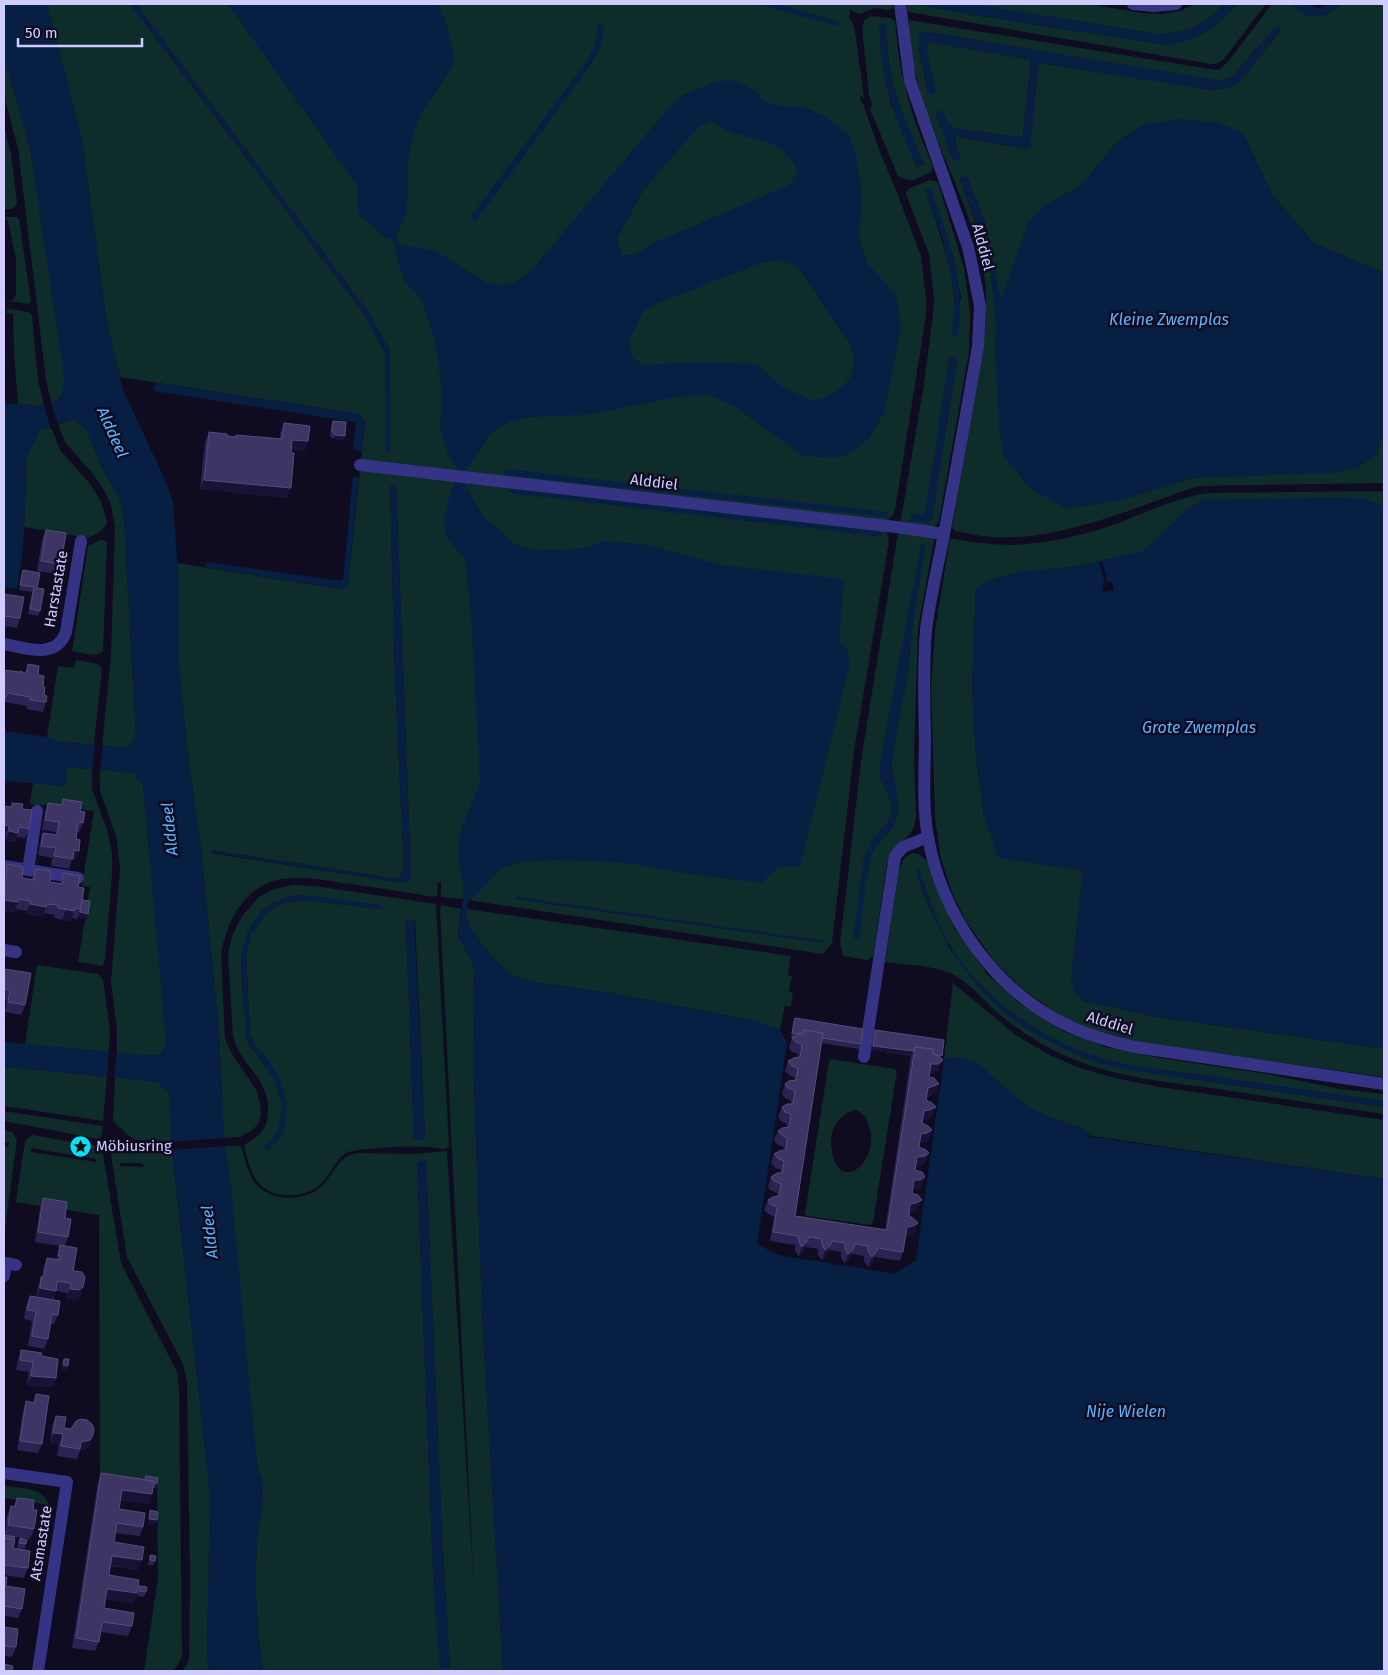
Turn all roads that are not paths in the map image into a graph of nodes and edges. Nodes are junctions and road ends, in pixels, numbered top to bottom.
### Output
1 (900, 4) edge
2 (1133, 4) edge
3 (1176, 4) edge
4 (360, 465) dead end
5 (944, 534) junction
6 (80, 541) dead end
7 (4, 644) edge
8 (37, 811) dead end
9 (928, 837) junction
10 (4, 866) edge
11 (28, 870) junction
12 (78, 878) edge
13 (864, 1057) dead end
14 (1384, 1084) edge
15 (16, 1265) dead end
16 (4, 1276) edge
17 (4, 1473) edge
18 (38, 1671) edge

1 - 5 street, Alddiel
2 - 3 street
4 - 5 street, Alddiel
5 - 9 street, Alddiel
6 - 7 street, Harstastate
8 - 11 street
9 - 13 street
9 - 14 street, Alddiel
10 - 11 street
11 - 12 street
15 - 16 street
17 - 18 street, Atsmastate

